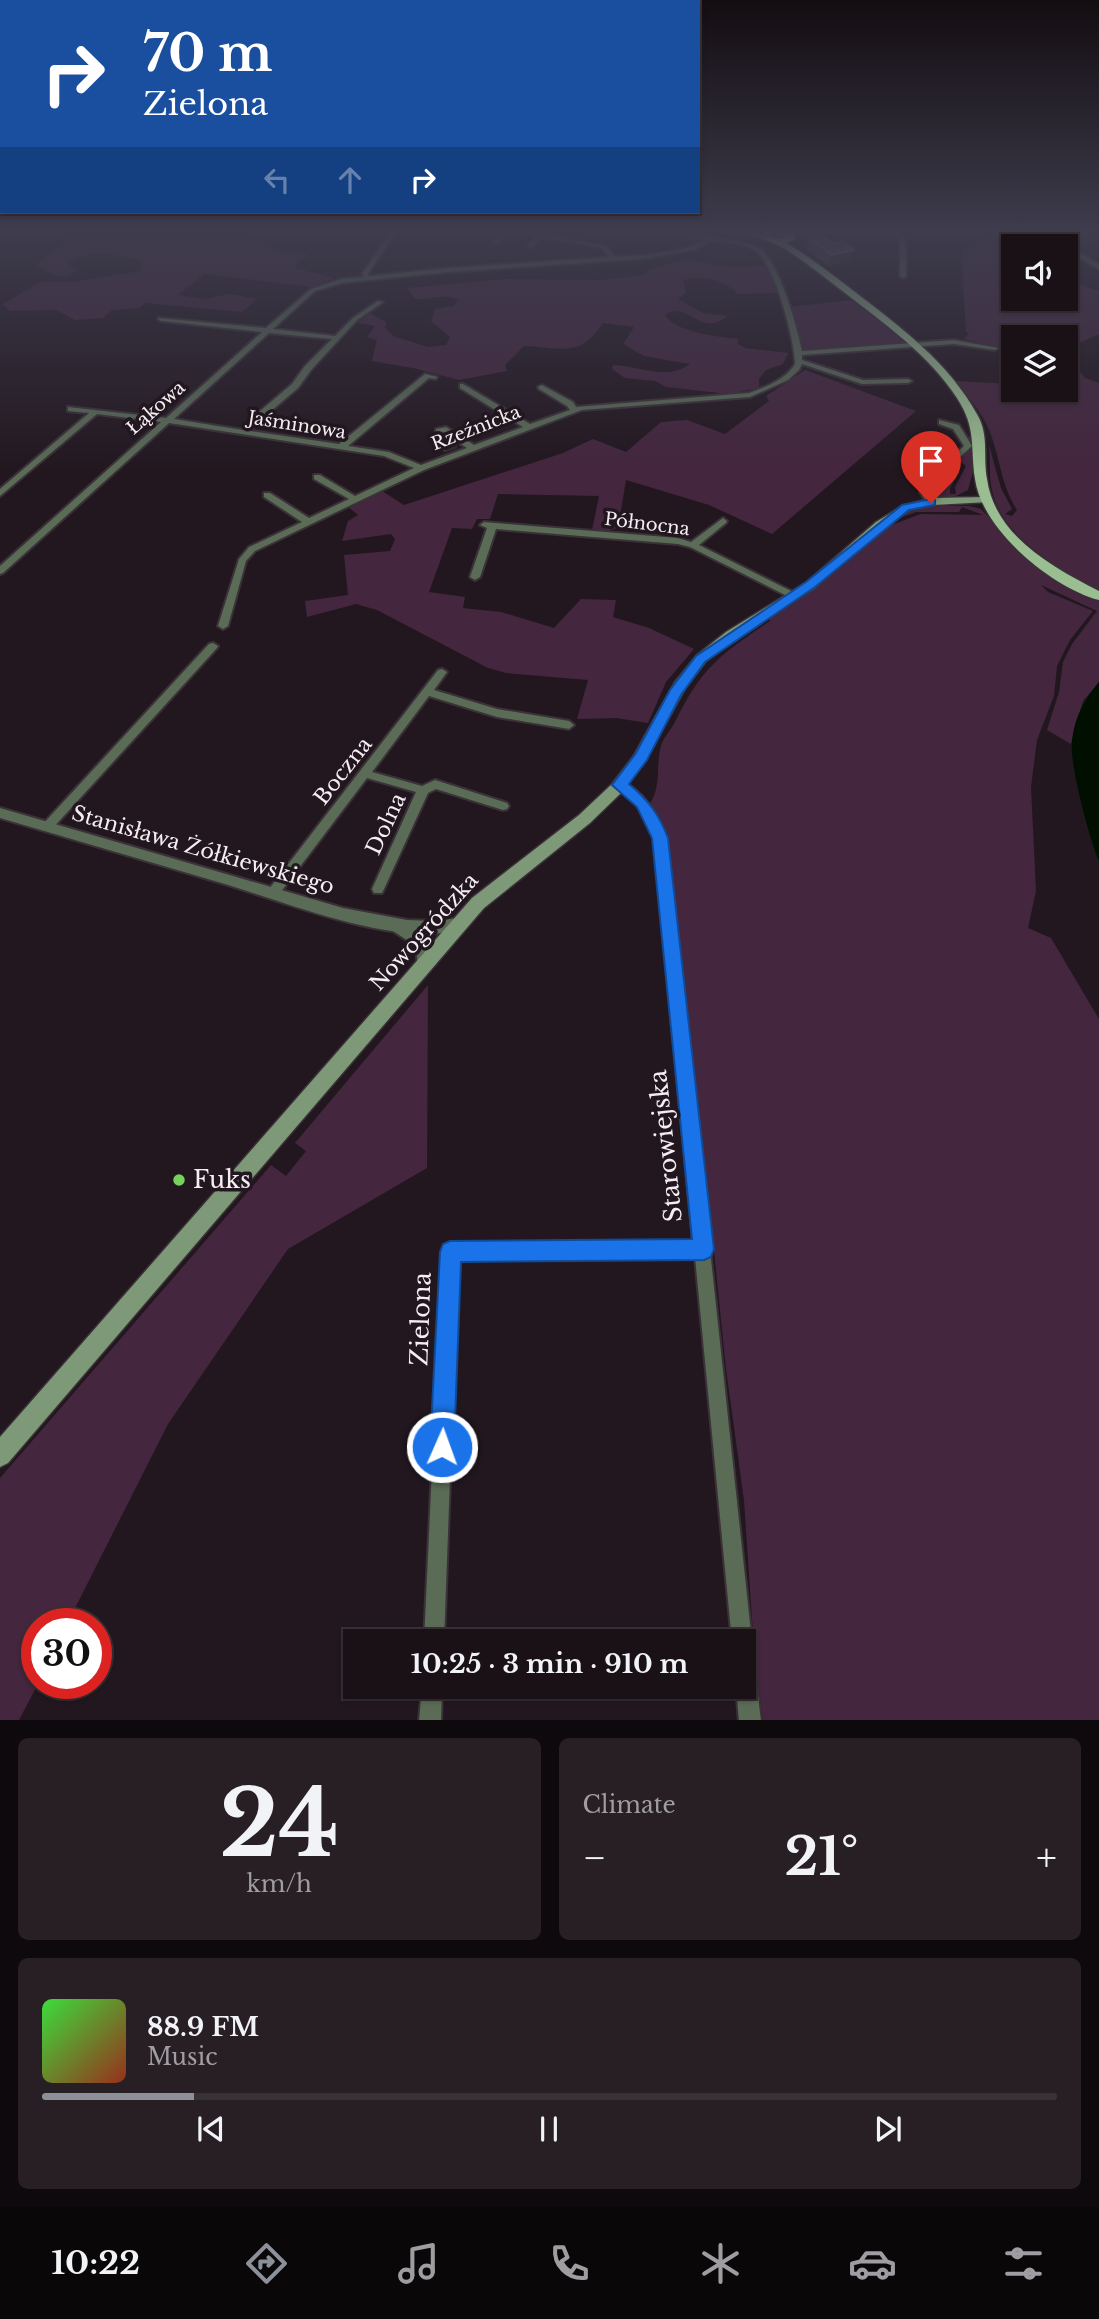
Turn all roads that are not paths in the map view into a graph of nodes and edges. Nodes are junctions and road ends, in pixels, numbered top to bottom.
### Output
1 (290, 311) edge
2 (366, 311) edge
3 (788, 311) edge
4 (876, 311) edge
5 (161, 319) dead end
6 (269, 330) junction
7 (337, 338) junction
8 (916, 345) junction
9 (995, 348) dead end
10 (798, 357) junction
11 (433, 377) dead end
12 (908, 380) dead end
13 (463, 386) dead end
14 (542, 387) dead end
15 (71, 409) dead end
16 (574, 410) junction
17 (95, 412) junction
18 (166, 420) junction
19 (942, 422) dead end
20 (529, 426) junction
21 (439, 430) edge
22 (245, 432) junction
23 (340, 447) junction
24 (473, 448) junction
25 (421, 468) junction
26 (317, 477) dead end
27 (0, 493) edge
28 (267, 495) dead end
29 (354, 499) junction
30 (985, 500) junction
31 (931, 503) junction
32 (307, 521) junction
33 (723, 521) dead end
34 (488, 526) joint
35 (693, 545) junction
36 (0, 571) edge
37 (475, 577) dead end
38 (794, 596) junction
39 (1099, 596) edge
40 (223, 626) dead end
41 (213, 646) dead end
42 (443, 673) dead end
43 (428, 692) junction
44 (569, 725) dead end
45 (366, 774) junction
46 (620, 785) junction
47 (423, 790) junction
48 (503, 806) dead end
49 (0, 813) edge
50 (47, 827) junction
51 (378, 889) dead end
52 (273, 893) junction
53 (459, 924) junction
54 (394, 925) junction
55 (423, 964) junction
56 (704, 1249) junction
57 (0, 1455) edge
58 (435, 1629) edge
59 (741, 1629) edge
60 (431, 1699) edge
61 (748, 1699) edge
62 (430, 1720) edge
63 (750, 1720) edge

1 - 6 street, Łąkowa
2 - 7 street
3 - 10 street
4 - 8 main road
5 - 6 street
6 - 7 street
6 - 18 street, Łąkowa
7 - 22 street
8 - 9 street
8 - 10 street
8 - 30 main road
10 - 12 street
10 - 16 street, Rzeźnicka
11 - 23 street
13 - 20 street
14 - 16 street
15 - 17 street, Jaśminowa
16 - 20 street, Rzeźnicka
17 - 18 street, Jaśminowa
17 - 27 street
18 - 22 street, Jaśminowa
18 - 36 street, Łąkowa
19 - 31 street
20 - 24 street, Rzeźnicka
21 - 24 street
22 - 23 street, Jaśminowa
23 - 25 street, Jaśminowa
24 - 25 street, Rzeźnicka
25 - 29 street, Rzeźnicka
26 - 29 street
28 - 32 street
29 - 32 street, Rzeźnicka
30 - 31 main road, Nowogródzka
30 - 39 main road
31 - 38 main road, Nowogródzka
32 - 40 street, Rzeźnicka
33 - 35 street
34 - 35 street, Północna
34 - 37 street
35 - 38 street, Północna
38 - 46 main road, Nowogródzka
41 - 50 street
42 - 43 street, Boczna
43 - 44 street
43 - 45 street, Boczna
45 - 47 street, Dolna
45 - 52 street, Boczna
46 - 53 main road, Nowogródzka
46 - 56 street, Starowiejska
47 - 48 street
47 - 51 street, Dolna
49 - 50 street, Stanisława Żółkiewskiego
50 - 52 street, Stanisława Żółkiewskiego
52 - 54 street, Stanisława Żółkiewskiego
53 - 54 street, Stanisława Żółkiewskiego
53 - 55 main road, Nowogródzka
54 - 55 street, Stanisława Żółkiewskiego
55 - 57 main road, Nowogródzka
56 - 58 street, Zielona
56 - 59 street, Starowiejska
60 - 62 street
61 - 63 street

